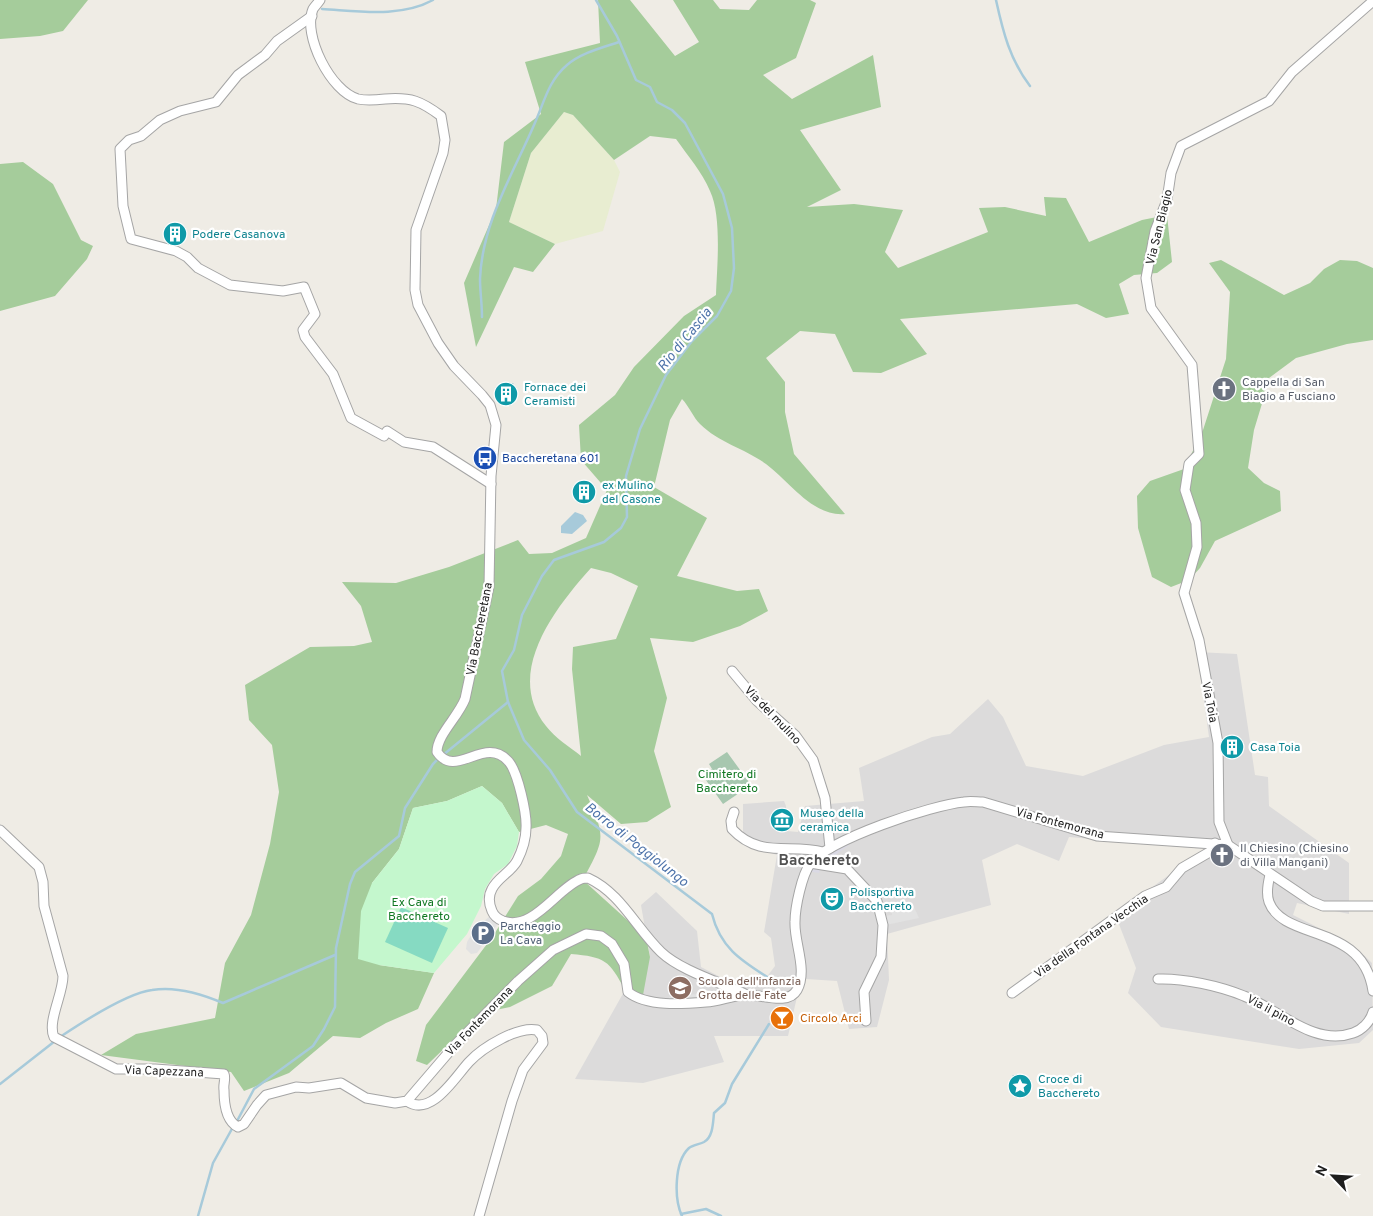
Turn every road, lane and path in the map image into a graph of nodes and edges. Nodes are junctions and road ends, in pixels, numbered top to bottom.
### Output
1 (320, 0) edge
2 (1373, 1) edge
3 (312, 16) junction
4 (491, 484) junction
5 (1201, 648) joint
6 (732, 671) dead end
7 (734, 812) dead end
8 (0, 830) edge
9 (1216, 844) junction
10 (1228, 845) junction
11 (827, 850) junction
12 (809, 867) junction
13 (1270, 875) junction
14 (1373, 906) edge
15 (1158, 979) dead end
16 (1373, 991) edge
17 (1012, 993) dead end
18 (747, 995) junction
19 (1373, 1012) edge
20 (866, 1021) dead end
21 (407, 1101) junction
22 (480, 1216) edge

1 - 3 street, Via Baccheretana
2 - 5 street, Via San Biagio
3 - 4 street, Via Baccheretana
3 - 4 street
4 - 18 street, Via Baccheretana
5 - 10 street, Via Toia
6 - 11 street, Via del mulino
7 - 11 street
8 - 21 street, Via Capezzana
9 - 10 street, Via Fontemorana
9 - 11 street, Via Fontemorana
9 - 17 street, Via della Fontana Vecchia
10 - 13 street
11 - 12 street, Via Fontemorana
12 - 18 street
12 - 20 street
13 - 14 street
13 - 16 street
15 - 19 street, Via il pino
18 - 21 street, Via Fontemorana
21 - 22 street

